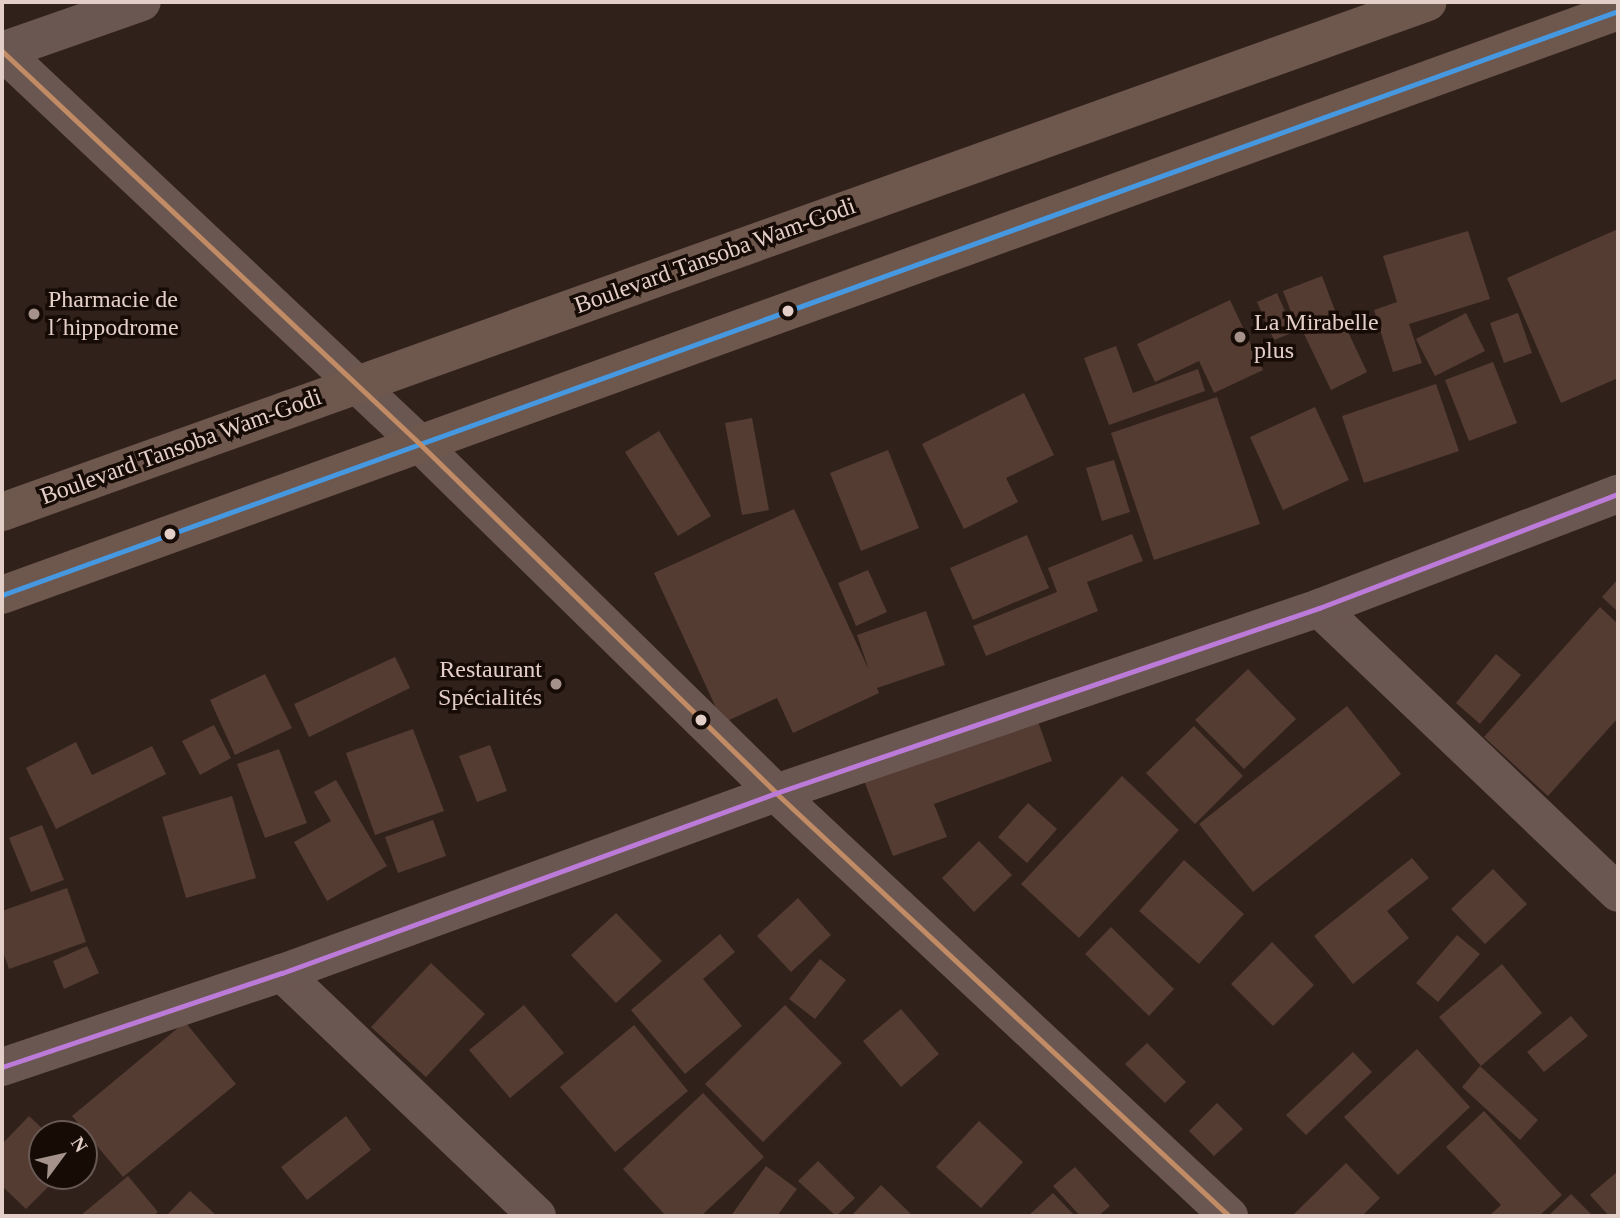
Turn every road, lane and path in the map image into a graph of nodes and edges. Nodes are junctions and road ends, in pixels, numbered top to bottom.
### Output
1 (142, 2) edge
2 (1429, 2) edge
3 (1618, 11) edge
4 (2, 51) edge
5 (355, 384) junction
6 (422, 446) junction
7 (1618, 494) edge
8 (2, 512) edge
9 (2, 595) edge
10 (1319, 608) junction
11 (776, 793) junction
12 (1618, 893) edge
13 (282, 973) junction
14 (2, 1067) edge
15 (537, 1216) edge
16 (1229, 1216) edge

1 - 4 street
2 - 5 main road, Boulevard Tansoba Wam-Godi
3 - 6 main road
4 - 5 street
5 - 6 street
5 - 8 main road, Boulevard Tansoba Wam-Godi
6 - 9 main road
6 - 11 street
7 - 10 street
10 - 11 street
10 - 12 street
11 - 13 street
11 - 16 street
13 - 14 street
13 - 15 street

